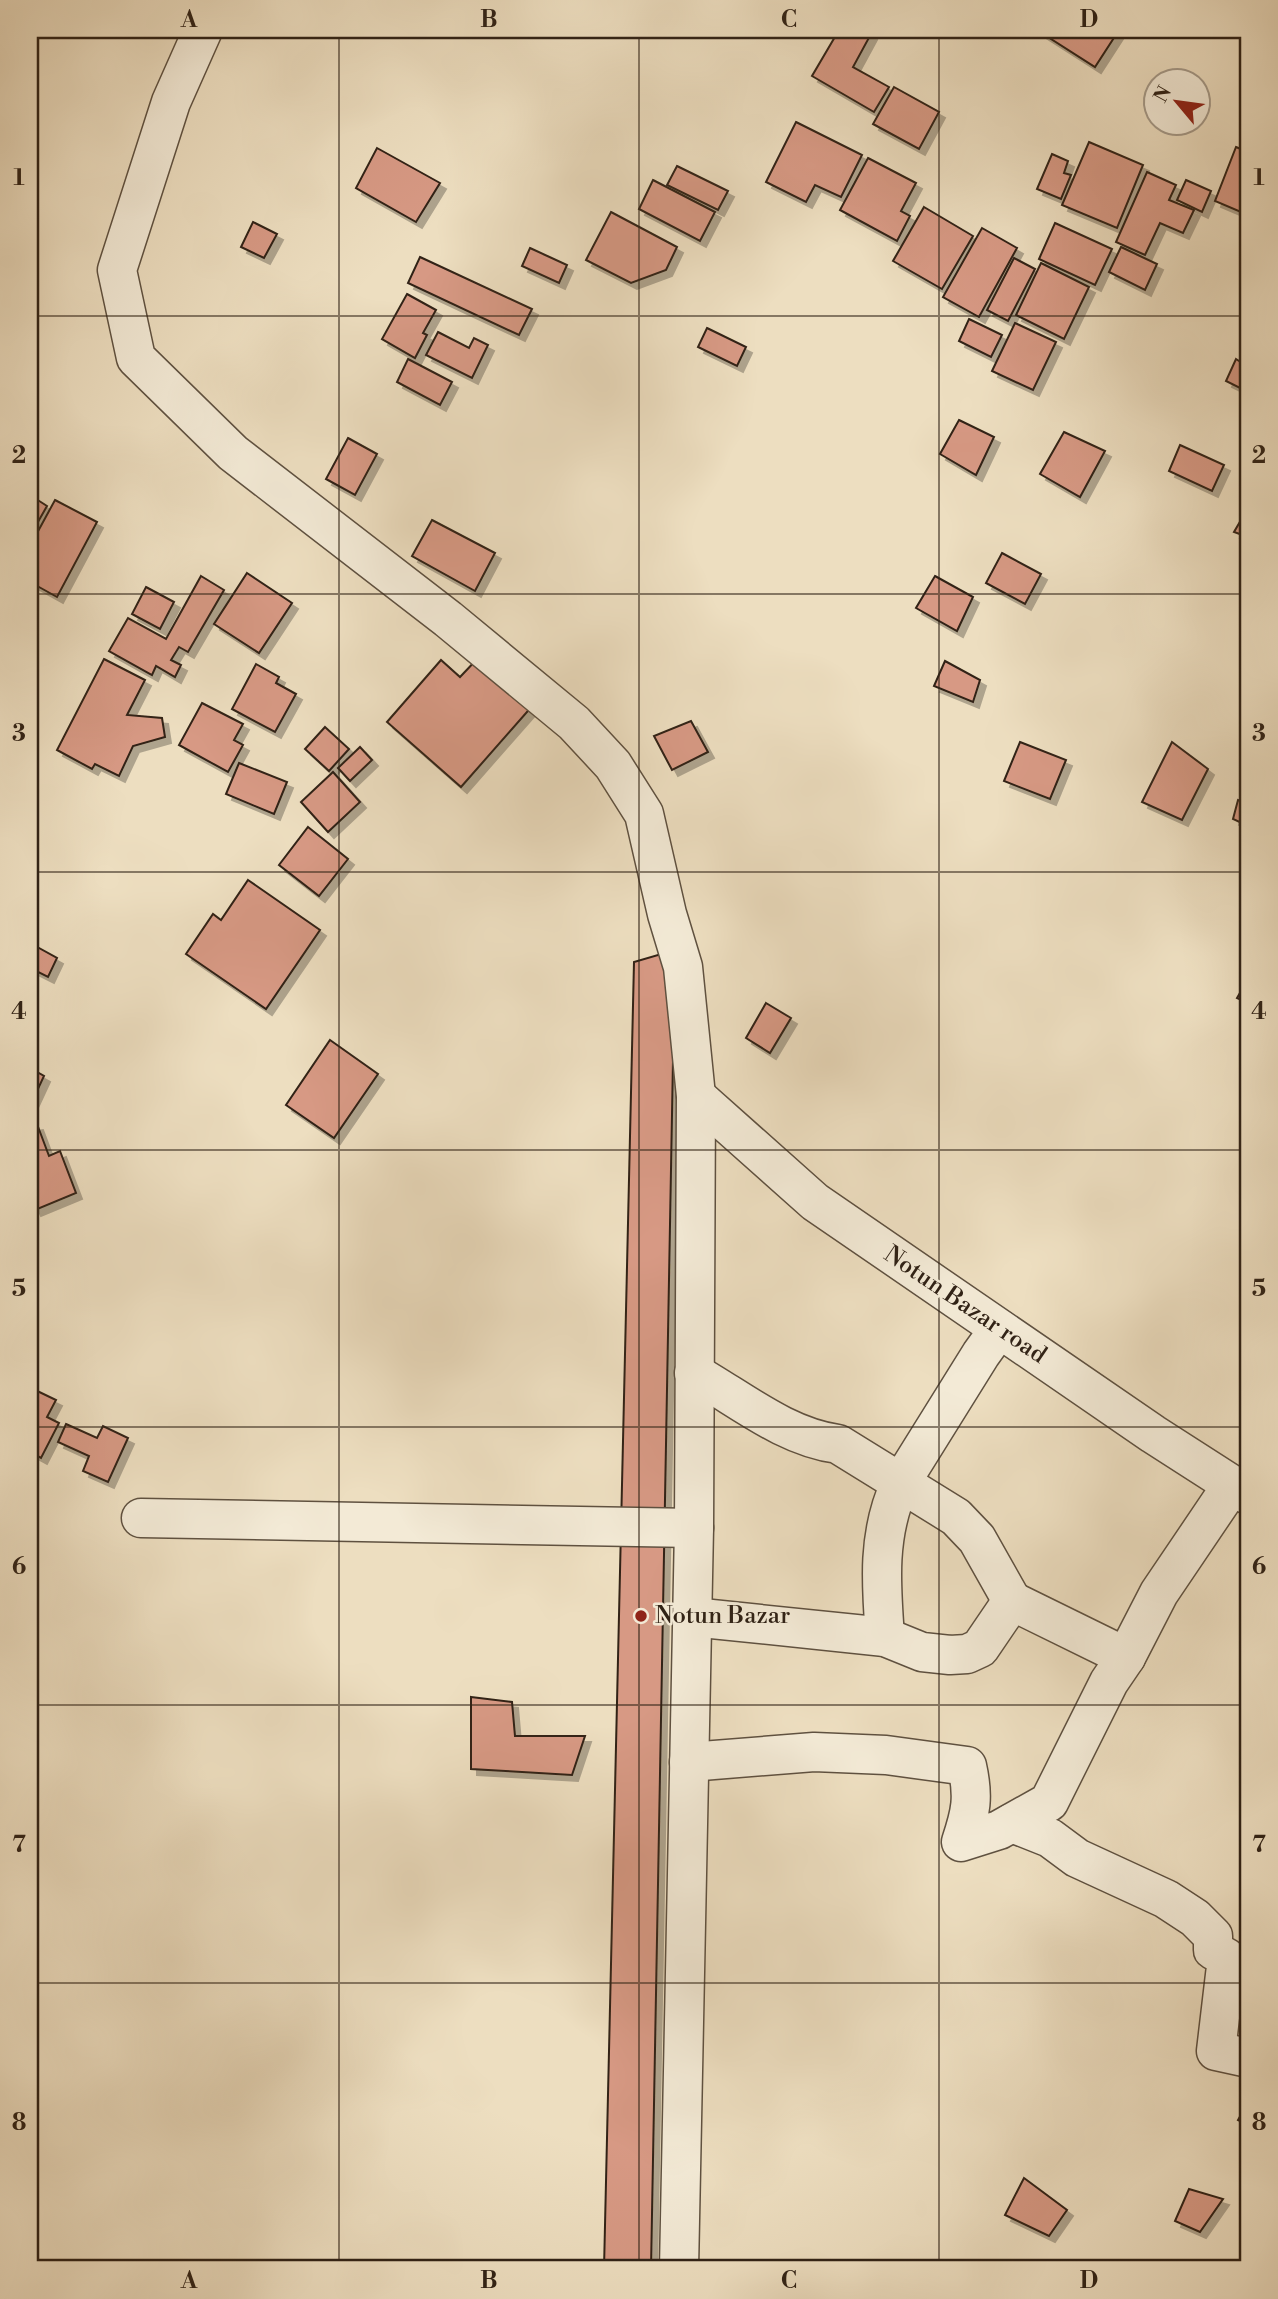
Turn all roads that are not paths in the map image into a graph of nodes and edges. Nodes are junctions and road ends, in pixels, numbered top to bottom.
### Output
1 (203, 30) edge
2 (696, 1096) junction
3 (999, 1329) junction
4 (694, 1373) junction
5 (900, 1484) junction
6 (1240, 1490) edge
7 (141, 1518) dead end
8 (694, 1528) junction
9 (1012, 1601) junction
10 (692, 1617) junction
11 (885, 1637) junction
12 (1126, 1657) junction
13 (690, 1762) junction
14 (1012, 1823) junction
15 (1248, 2058) edge
16 (678, 2269) edge

1 - 2 street
2 - 3 street, Notun Bazar road
2 - 4 street
3 - 5 street
3 - 6 street, Notun Bazar road
4 - 5 street
4 - 8 street
5 - 9 street
5 - 11 street
6 - 12 street
7 - 8 street
8 - 10 street
9 - 11 street
9 - 12 street
10 - 11 street
10 - 13 street
12 - 14 street
13 - 14 street
13 - 16 street
14 - 15 street

